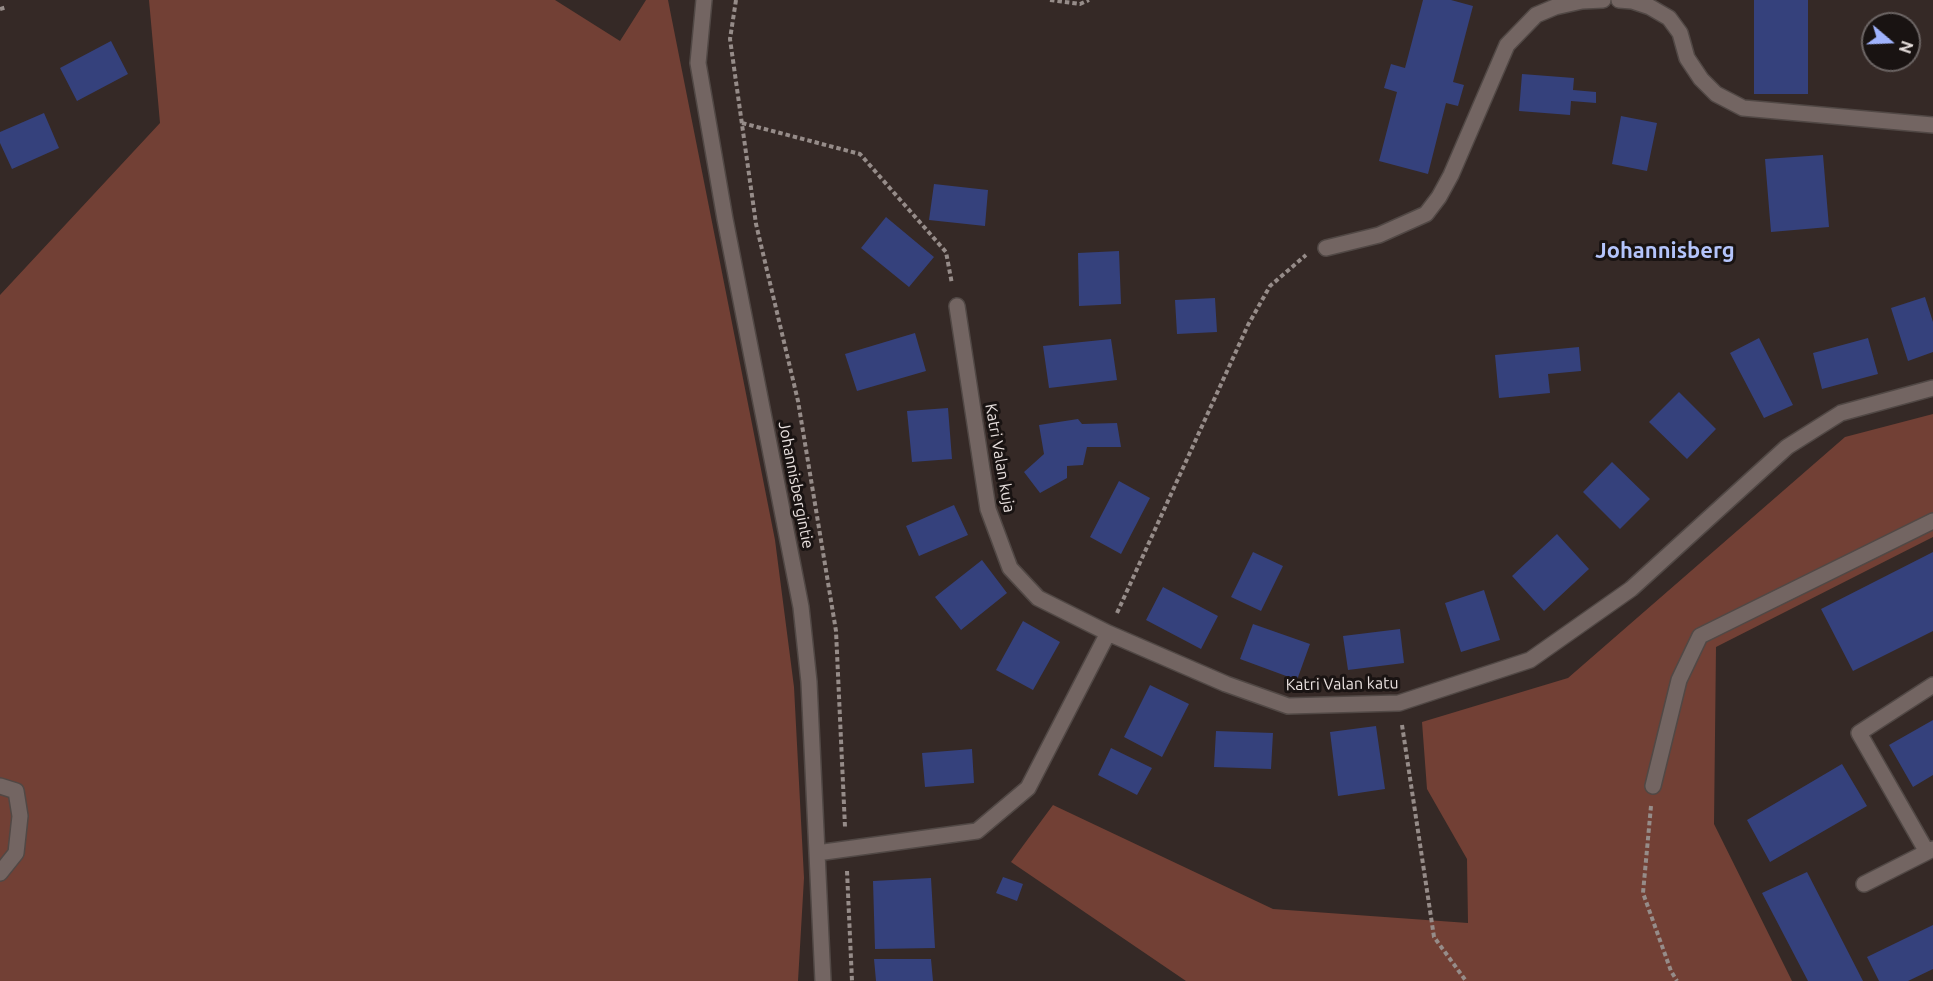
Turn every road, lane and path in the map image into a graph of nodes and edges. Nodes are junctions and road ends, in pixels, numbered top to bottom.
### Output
1 (704, 0) edge
2 (1050, 0) edge
3 (1089, 0) edge
4 (1603, 0) edge
5 (1619, 0) edge
6 (7, 6) dead end
7 (0, 9) edge
8 (742, 123) dead end
9 (1933, 125) edge
10 (1326, 248) joint
11 (957, 306) joint
12 (1933, 388) edge
13 (1933, 522) edge
14 (1108, 633) junction
15 (1933, 685) edge
16 (1399, 703) junction
17 (0, 786) edge
18 (1653, 786) joint
19 (1930, 850) edge
20 (817, 853) junction
21 (0, 873) edge
22 (1864, 885) dead end
23 (823, 981) edge
24 (1466, 981) edge
25 (1677, 981) edge

1 - 20 street, Johannisbergintie
2 - 3 path
4 - 10 street
5 - 9 street
6 - 7 path
8 - 11 path
10 - 14 path
11 - 14 street, Katri Valan kuja
12 - 16 street, Katri Valan katu
13 - 18 street
14 - 16 street, Katri Valan katu
14 - 20 street
15 - 19 street
16 - 24 path
17 - 21 street
18 - 25 path
19 - 22 street
20 - 23 street, Johannisbergintie

